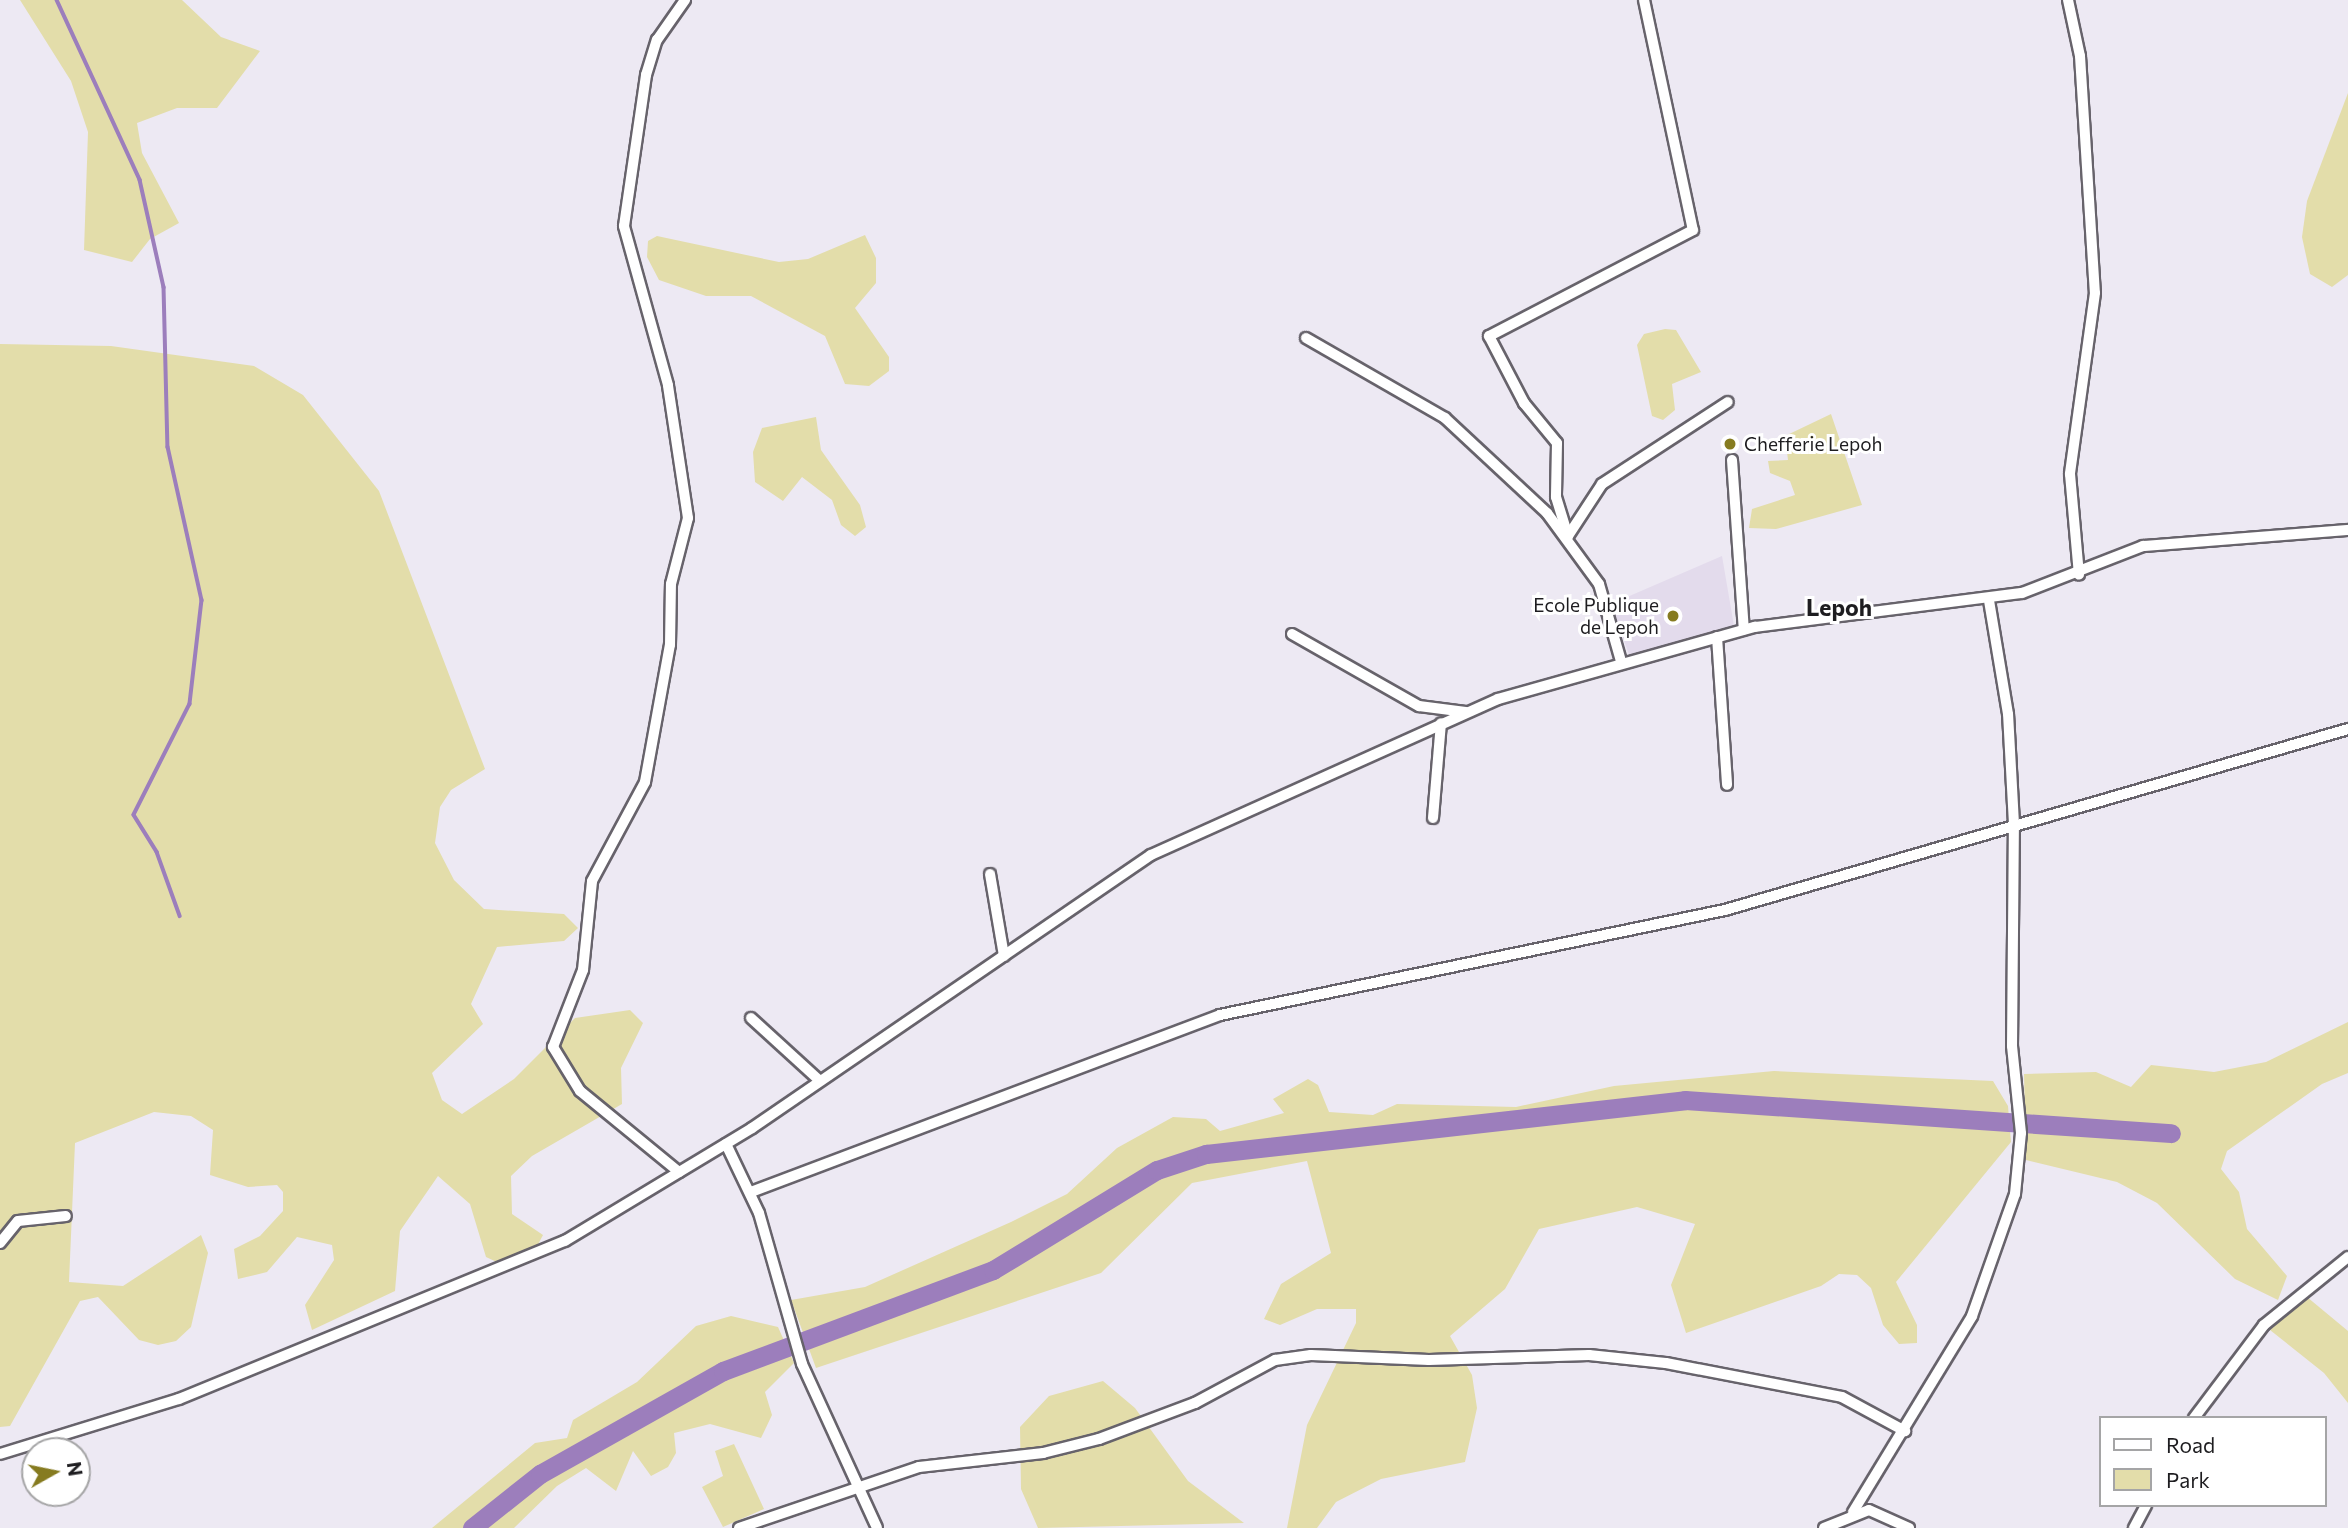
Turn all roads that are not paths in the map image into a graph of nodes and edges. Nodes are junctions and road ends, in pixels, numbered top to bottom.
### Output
1 (685, 0) edge
2 (1644, 0) edge
3 (2068, 0) edge
4 (1306, 338) dead end
5 (1728, 402) dead end
6 (1732, 460) dead end
7 (2348, 530) edge
8 (1568, 536) junction
9 (2079, 575) junction
10 (1989, 600) junction
11 (1744, 630) junction
12 (1292, 634) dead end
13 (1717, 636) junction
14 (1621, 660) junction
15 (1466, 712) junction
16 (1441, 723) junction
17 (2348, 729) edge
18 (1727, 785) dead end
19 (1433, 818) dead end
20 (2014, 824) junction
21 (989, 874) dead end
22 (1004, 956) junction
23 (751, 1018) dead end
24 (819, 1080) junction
25 (726, 1144) junction
26 (679, 1172) junction
27 (751, 1192) junction
28 (66, 1216) dead end
29 (0, 1243) edge
30 (2348, 1257) edge
31 (2196, 1416) edge
32 (1905, 1431) junction
33 (0, 1454) edge
34 (856, 1487) junction
35 (2145, 1507) edge
36 (1853, 1512) junction
37 (739, 1528) edge
38 (877, 1528) edge
39 (1824, 1528) edge
40 (1909, 1528) edge
41 (2134, 1528) edge

1 - 26 street
2 - 8 street
3 - 9 street
4 - 8 street
5 - 8 street
6 - 11 street
7 - 9 street
8 - 14 street
9 - 10 street
10 - 11 street
10 - 20 street
11 - 13 street
12 - 15 street
13 - 14 street
13 - 18 street
14 - 15 street
15 - 16 street
16 - 19 street
16 - 22 street
17 - 20 street
20 - 27 street
20 - 32 street
21 - 22 street
22 - 24 street
23 - 24 street
24 - 25 street
25 - 26 street
25 - 27 street
26 - 33 street
27 - 34 street
28 - 29 street
30 - 31 street
32 - 34 street
32 - 36 street
34 - 37 street
34 - 38 street
35 - 41 street
36 - 39 street
36 - 40 street

